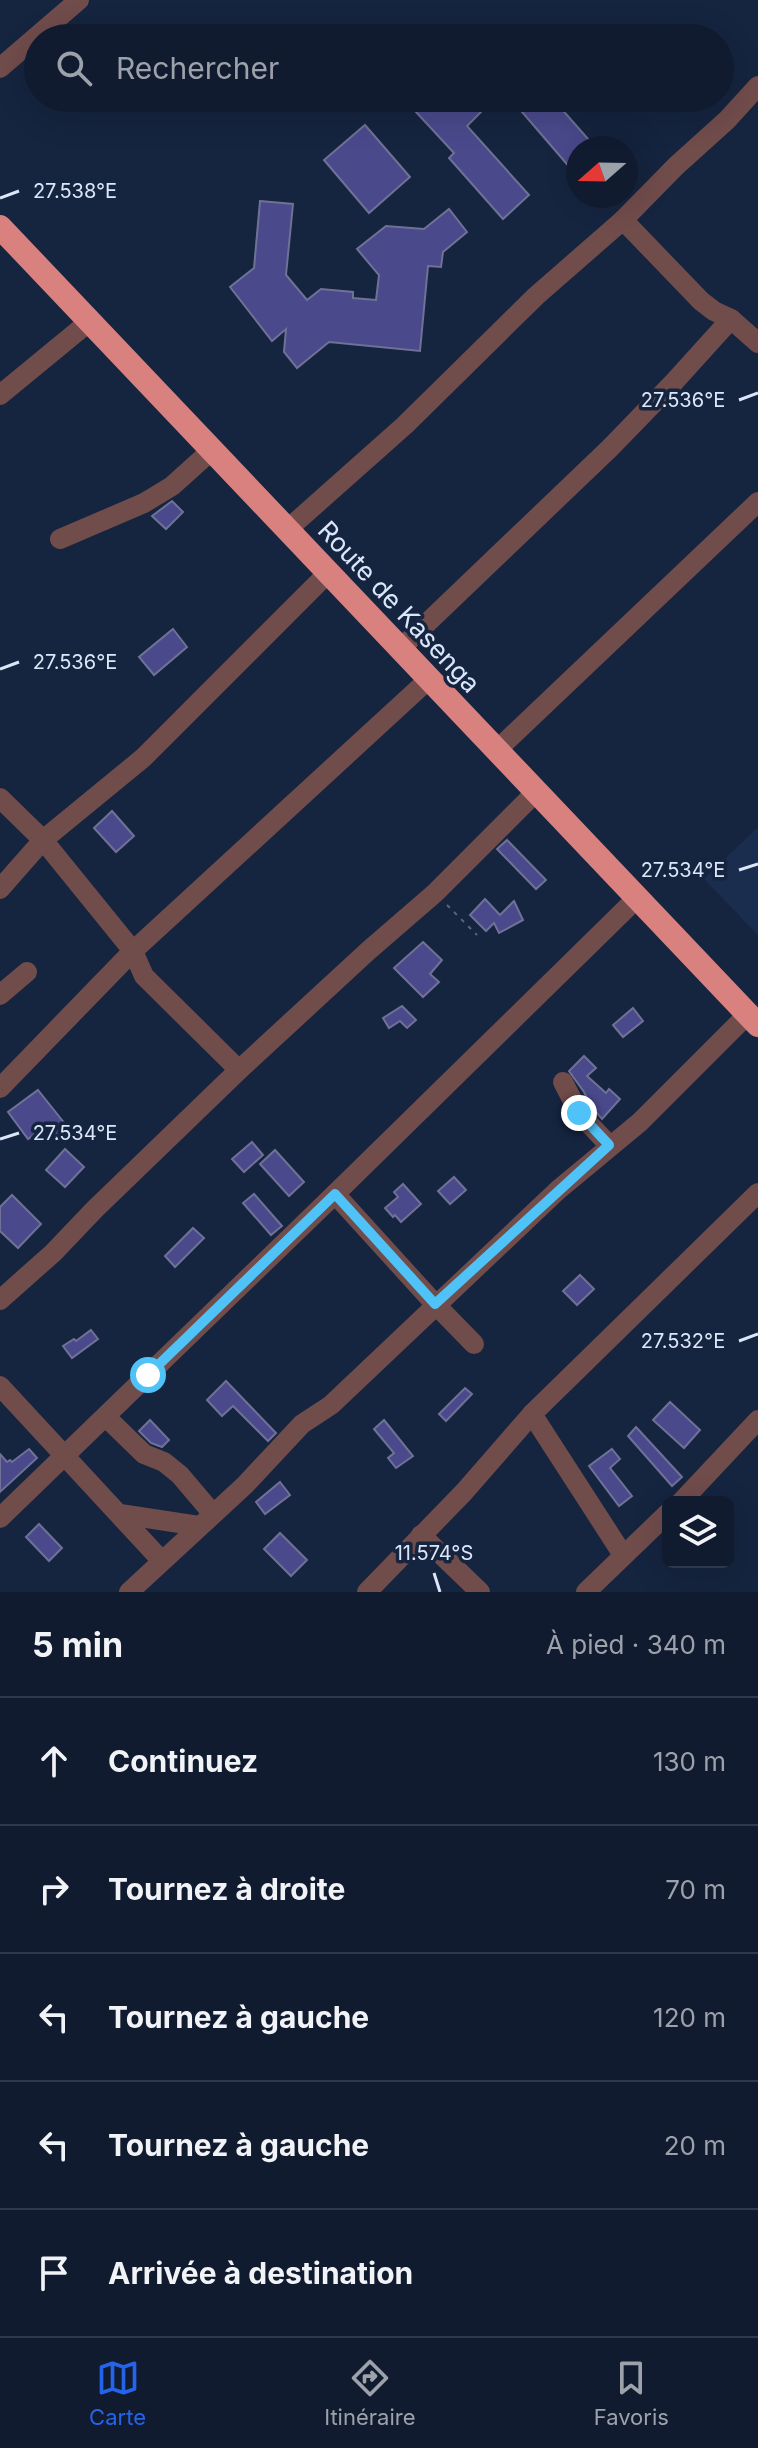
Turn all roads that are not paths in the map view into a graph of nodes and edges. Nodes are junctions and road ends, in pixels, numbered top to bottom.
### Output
1 (79, 0) edge
2 (51, 24) edge
3 (24, 47) edge
4 (0, 68) edge
5 (758, 86) edge
6 (623, 220) junction
7 (4, 240) edge
8 (731, 319) junction
9 (90, 321) junction
10 (758, 343) edge
11 (0, 395) edge
12 (212, 450) junction
13 (758, 502) edge
14 (288, 529) junction
15 (60, 539) dead end
16 (328, 573) junction
17 (400, 649) junction
18 (429, 679) junction
19 (497, 750) junction
20 (537, 791) junction
21 (0, 798) edge
22 (43, 840) junction
23 (0, 889) edge
24 (638, 897) junction
25 (133, 951) junction
26 (27, 972) dead end
27 (0, 995) edge
28 (753, 1020) edge
29 (239, 1070) junction
30 (563, 1082) dead end
31 (0, 1088) edge
32 (609, 1145) junction
33 (758, 1193) edge
34 (335, 1194) junction
35 (0, 1300) edge
36 (435, 1304) junction
37 (474, 1344) dead end
38 (0, 1386) edge
39 (532, 1414) junction
40 (106, 1417) junction
41 (758, 1420) edge
42 (65, 1456) junction
43 (687, 1496) edge
44 (120, 1514) junction
45 (0, 1518) edge
46 (662, 1519) edge
47 (206, 1520) junction
48 (421, 1535) junction
49 (623, 1555) junction
50 (161, 1560) junction
51 (129, 1592) edge
52 (367, 1592) edge
53 (480, 1592) edge
54 (586, 1592) edge

1 - 2 street
3 - 4 street
5 - 6 street
6 - 8 street
6 - 14 street
7 - 9 highway, Route de Kasenga
8 - 10 street
8 - 17 street
9 - 11 street
9 - 12 highway, Route de Kasenga
12 - 14 highway, Route de Kasenga
12 - 15 street
13 - 19 street
14 - 16 highway, Route de Kasenga
16 - 17 highway, Route de Kasenga
16 - 22 street
17 - 18 highway, Route de Kasenga
18 - 19 highway, Route de Kasenga
18 - 25 street
19 - 20 highway, Route de Kasenga
20 - 24 highway, Route de Kasenga
20 - 29 street
21 - 22 street
22 - 23 street
22 - 25 street
24 - 28 highway, Route de Kasenga
24 - 34 street
25 - 29 street
25 - 31 street
26 - 27 street
28 - 32 street
29 - 35 street
30 - 32 street
32 - 36 street
33 - 39 street
34 - 36 street
34 - 40 street
36 - 37 street
36 - 47 street
38 - 42 street
39 - 48 street
39 - 49 street
40 - 42 street
40 - 47 street
41 - 43 street
42 - 44 street
42 - 45 street
44 - 47 street
44 - 50 street
46 - 49 street
47 - 50 street
48 - 52 street
48 - 53 street
49 - 54 street
50 - 51 street

